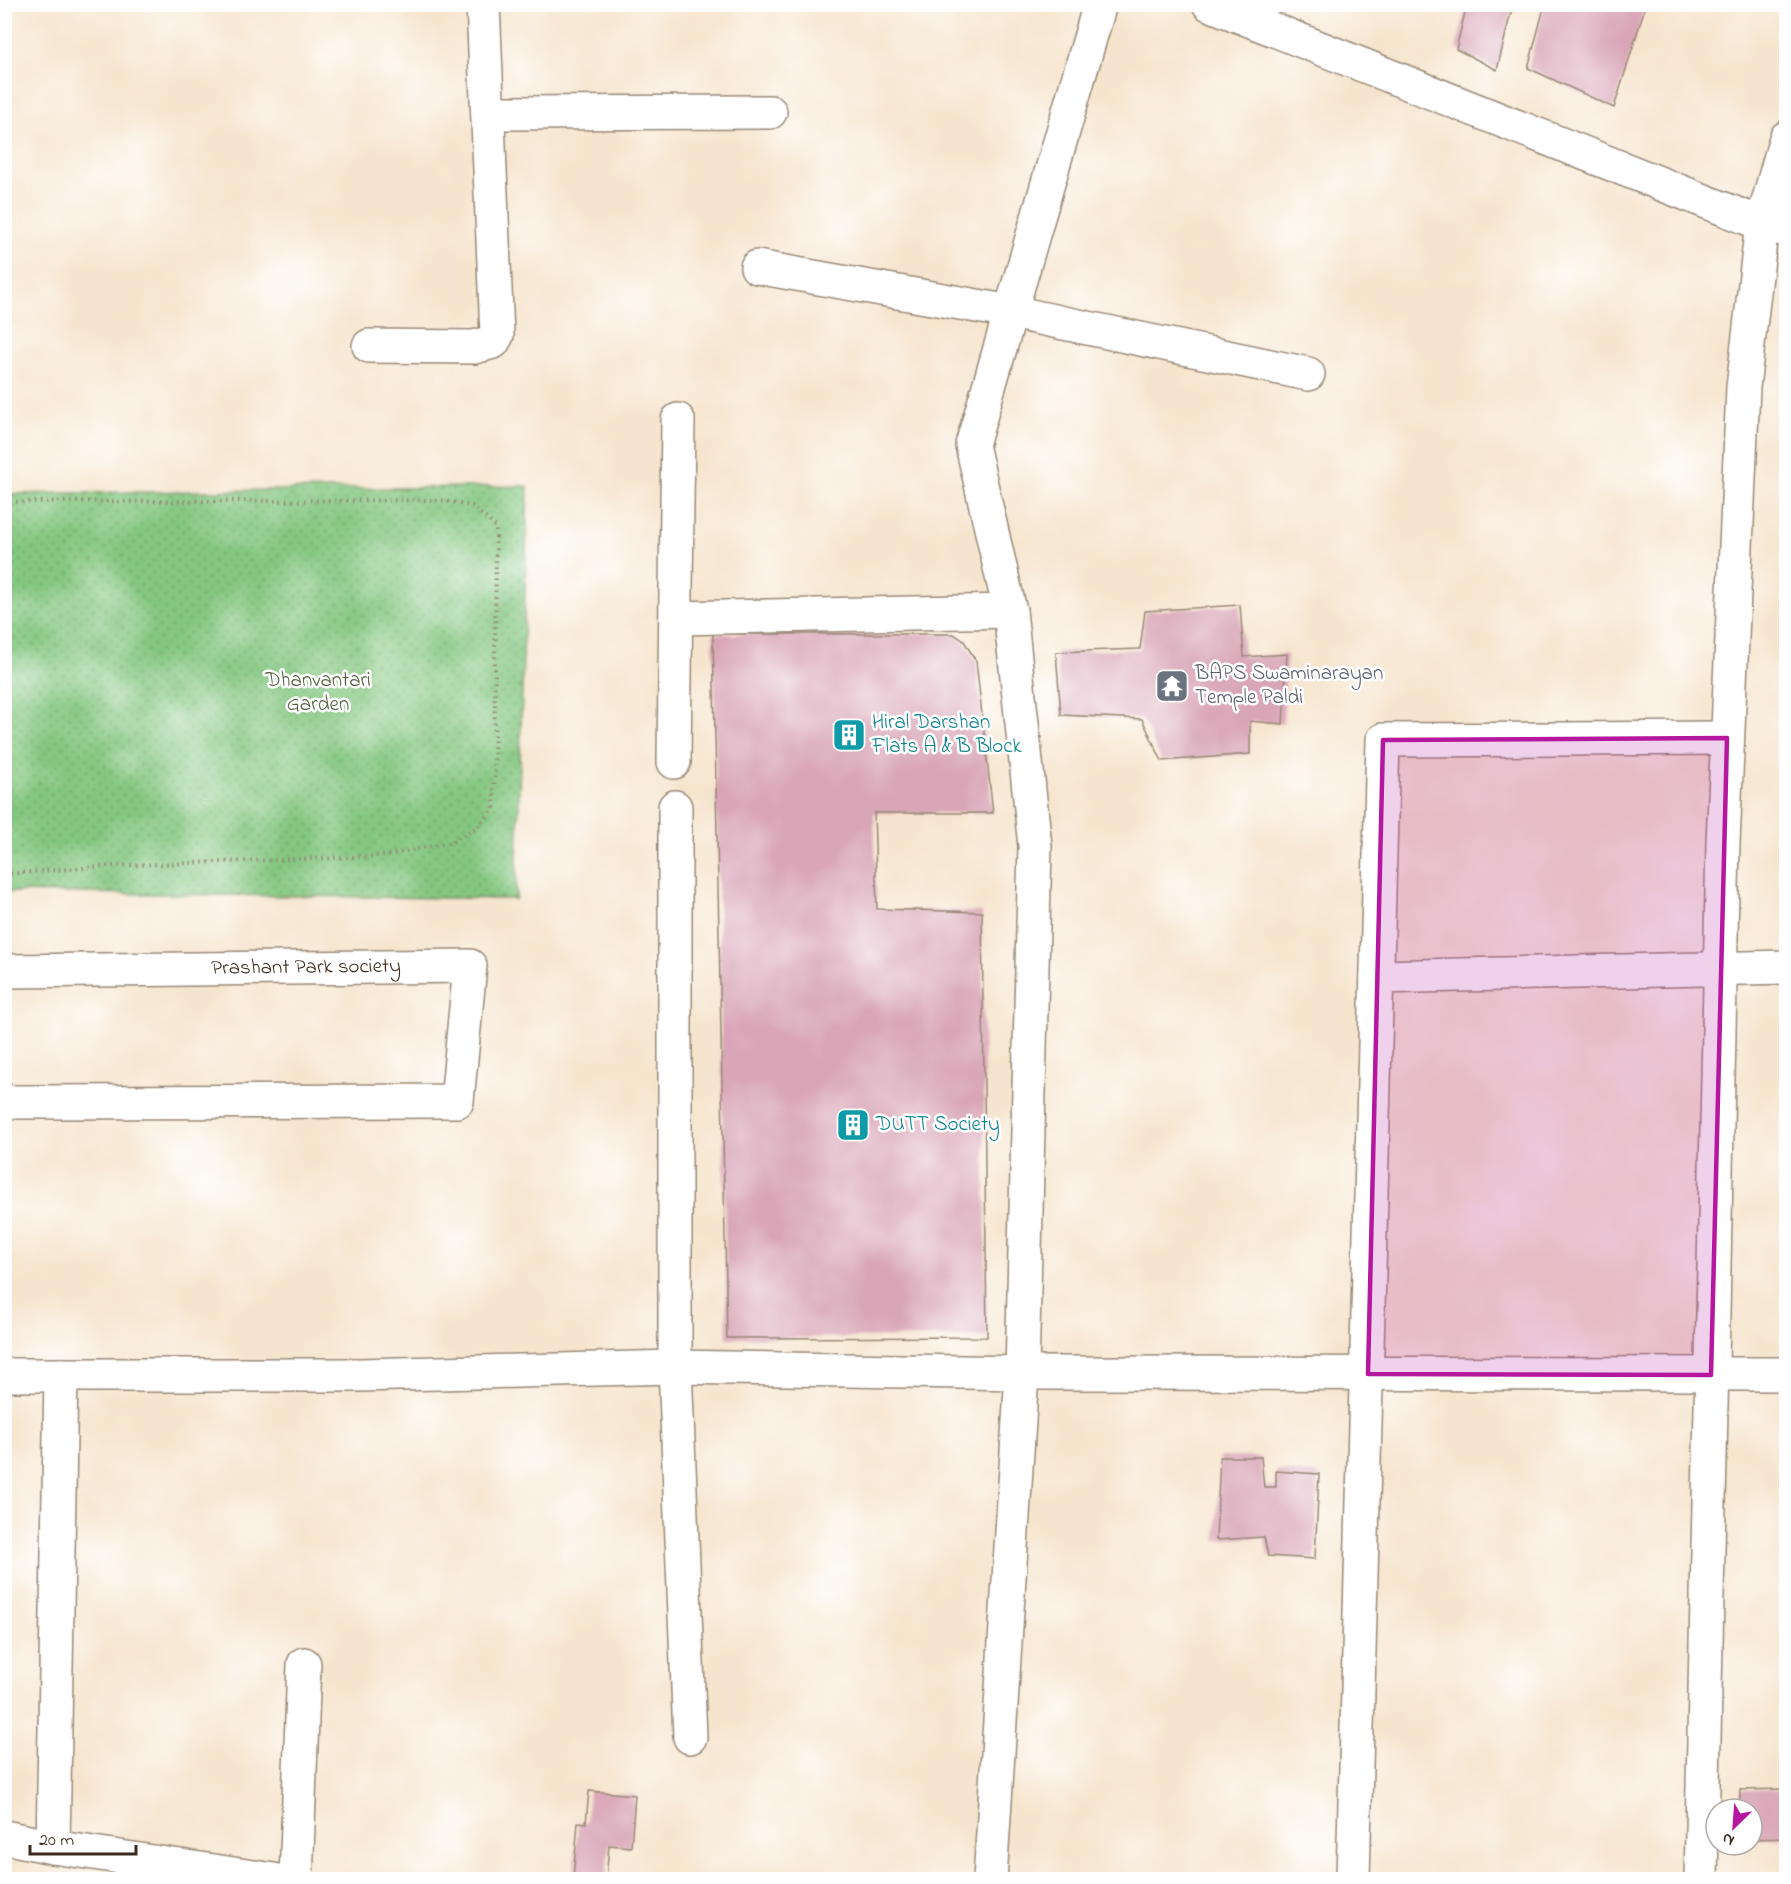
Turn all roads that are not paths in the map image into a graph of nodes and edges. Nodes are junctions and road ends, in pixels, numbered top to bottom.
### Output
1 (483, 4) edge
2 (1100, 4) edge
3 (1209, 4) edge
4 (770, 112) dead end
5 (489, 113) junction
6 (1786, 138) edge
7 (1774, 227) edge
8 (757, 267) dead end
9 (1011, 312) junction
10 (369, 346) dead end
11 (1308, 374) dead end
12 (678, 420) dead end
13 (1010, 612) junction
14 (677, 618) junction
15 (1727, 738) junction
16 (674, 762) dead end
17 (675, 807) dead end
18 (1786, 967) edge
19 (1720, 970) junction
20 (4, 971) edge
21 (1377, 977) junction
22 (4, 1102) edge
23 (675, 1366) junction
24 (1022, 1373) junction
25 (1368, 1374) junction
26 (1786, 1374) edge
27 (4, 1375) edge
28 (61, 1375) junction
29 (1711, 1375) junction
30 (304, 1664) dead end
31 (690, 1737) dead end
32 (4, 1837) edge
33 (53, 1847) junction
34 (274, 1880) edge
35 (296, 1880) edge
36 (990, 1880) edge
37 (1353, 1880) edge
38 (1701, 1880) edge

1 - 5 street
2 - 9 street
3 - 7 street
4 - 5 street
5 - 10 street
6 - 7 street
7 - 15 street
8 - 9 street
9 - 11 street
9 - 13 street
12 - 14 street
13 - 14 street
13 - 24 street
14 - 16 street
15 - 19 street
15 - 21 street
17 - 23 street
18 - 19 street
19 - 21 street
19 - 29 street
20 - 22 street, Prashant Park society
21 - 25 street
23 - 24 street
23 - 28 street
23 - 31 street
24 - 25 street
24 - 36 street
25 - 29 street
25 - 37 street
26 - 29 street
27 - 28 street
28 - 33 street
29 - 38 street
30 - 35 street
32 - 33 street
33 - 34 street

